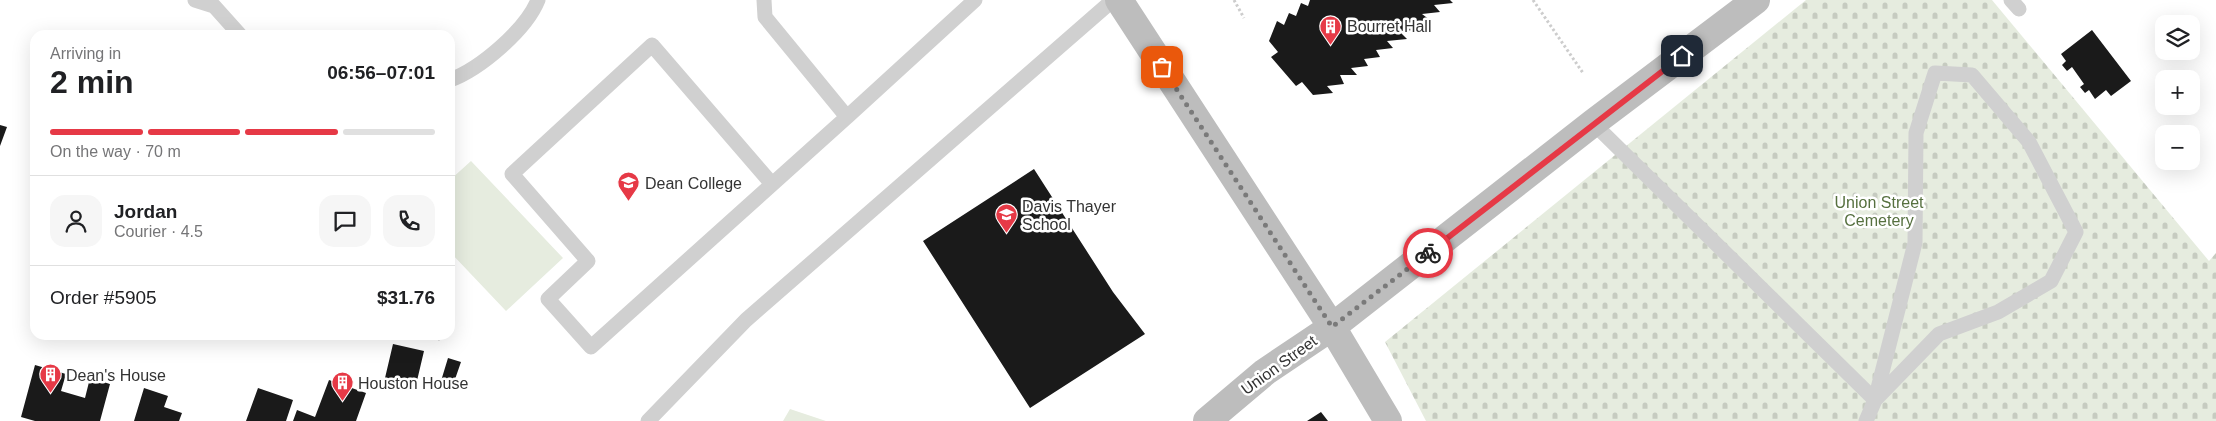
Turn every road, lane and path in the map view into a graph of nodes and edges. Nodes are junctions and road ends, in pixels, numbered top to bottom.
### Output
1 (195, 0) edge
2 (538, 0) edge
3 (764, 0) edge
4 (975, 0) edge
5 (1113, 0) edge
6 (1119, 0) edge
7 (1234, 0) edge
8 (1533, 0) edge
9 (1756, 0) edge
10 (1244, 18) dead end
11 (236, 30) edge
12 (1583, 73) dead end
13 (455, 77) edge
14 (847, 117) junction
15 (1594, 123) junction
16 (772, 184) junction
17 (1332, 327) junction
18 (1875, 400) junction
19 (648, 421) edge
20 (1207, 421) edge
21 (1388, 421) edge
22 (1866, 421) edge

1 - 11 lane
2 - 13 lane
3 - 14 lane
4 - 14 lane
5 - 19 lane
6 - 17 main road
7 - 10 path
8 - 12 path
9 - 15 main road, Union Street
14 - 16 lane
15 - 17 main road, Union Street
15 - 18 lane
16 - 16 lane
17 - 20 main road, Union Street
17 - 21 main road
18 - 18 lane
18 - 22 lane

